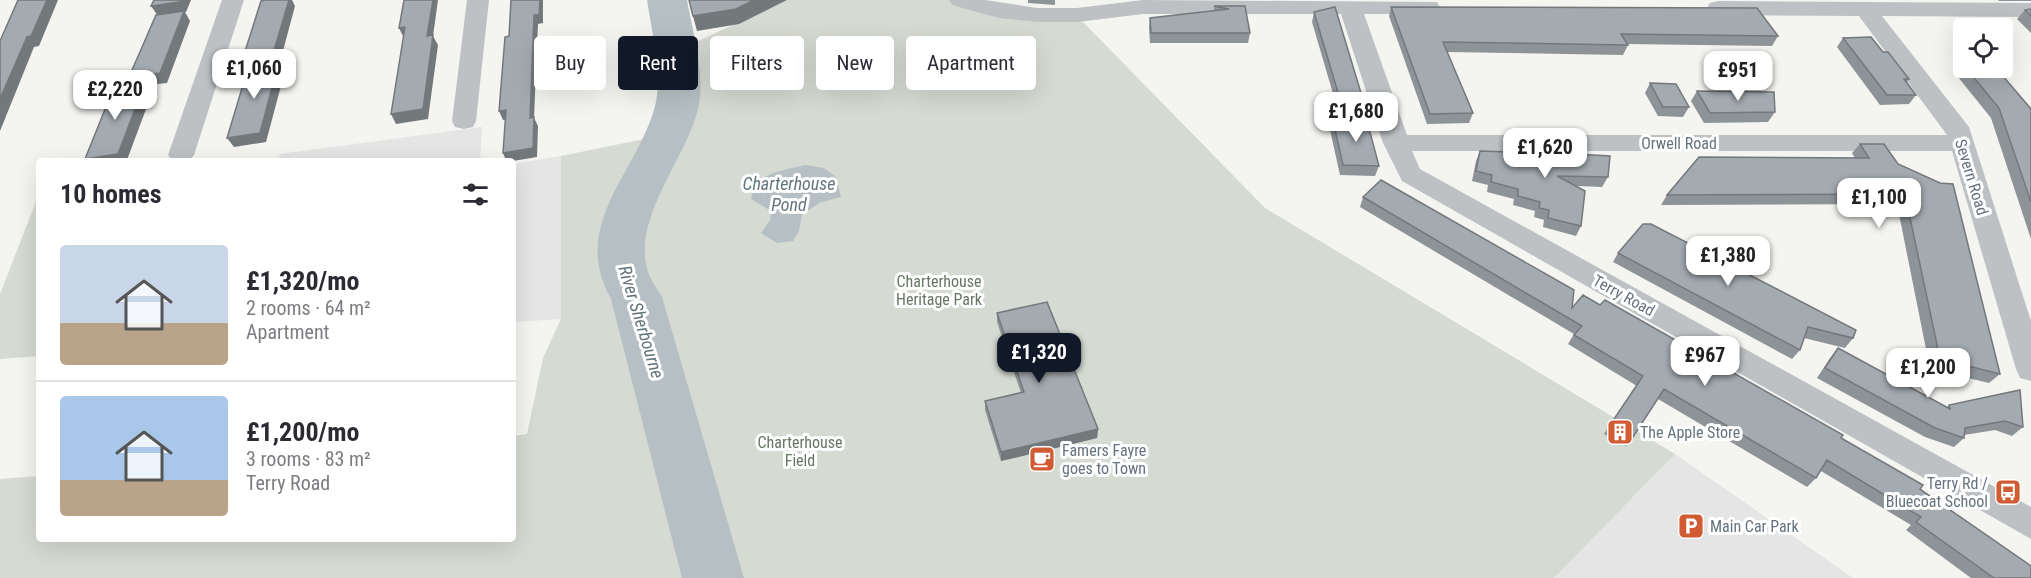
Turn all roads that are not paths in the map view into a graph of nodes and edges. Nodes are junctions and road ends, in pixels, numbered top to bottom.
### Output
1 (233, 0) edge
2 (478, 0) edge
3 (960, 0) edge
4 (1349, 3) edge
5 (1453, 7) edge
6 (1698, 8) edge
7 (1865, 9) junction
8 (2031, 10) edge
9 (464, 121) dead end
10 (1396, 143) junction
11 (1961, 143) junction
12 (181, 155) dead end
13 (2031, 369) edge
14 (2031, 524) edge

1 - 12 street
2 - 9 street
3 - 4 street
4 - 5 street
4 - 10 street, Terry Road
6 - 7 street
7 - 8 street
7 - 11 street, Severn Road
10 - 11 street, Orwell Road
10 - 14 street, Terry Road
11 - 13 street, Severn Road

